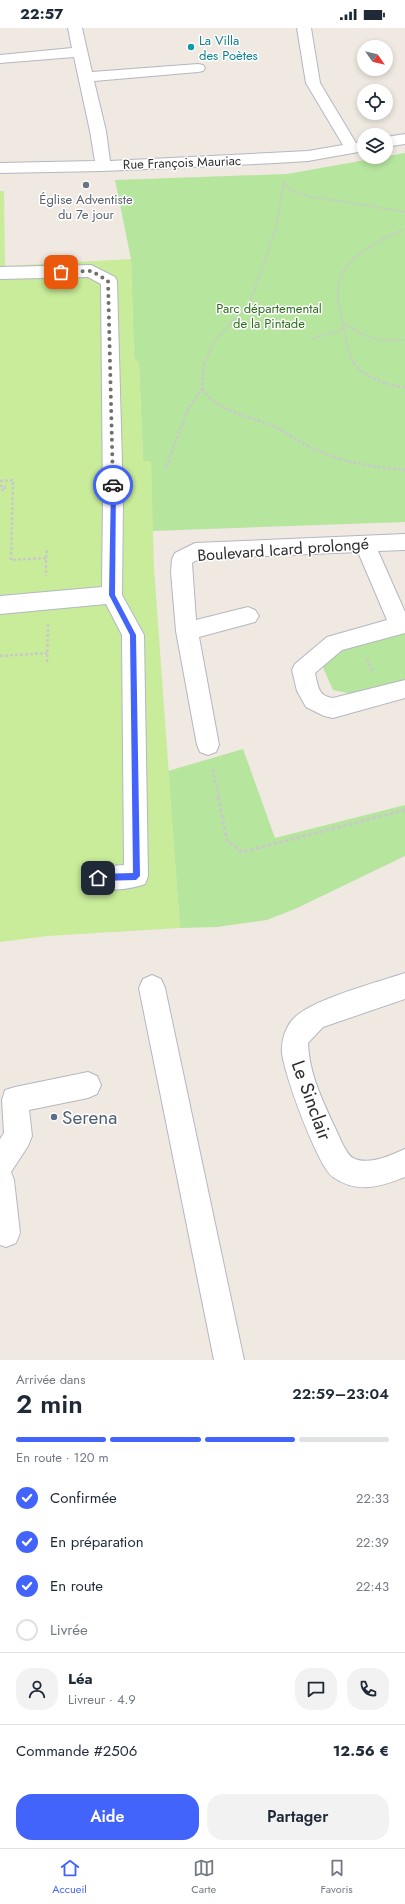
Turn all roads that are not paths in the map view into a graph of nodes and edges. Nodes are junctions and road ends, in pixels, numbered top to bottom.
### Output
1 (75, 28) edge
2 (304, 28) edge
3 (80, 52) junction
4 (0, 59) edge
5 (198, 68) dead end
6 (86, 77) junction
7 (405, 139) edge
8 (393, 141) edge
9 (357, 146) edge
10 (357, 147) edge
11 (276, 158) junction
12 (103, 166) junction
13 (0, 168) edge
14 (282, 178) road end
15 (0, 273) edge
16 (405, 542) edge
17 (364, 544) junction
18 (112, 595) junction
19 (0, 605) edge
20 (248, 616) dead end
21 (402, 624) edge
22 (187, 631) junction
23 (405, 689) edge
24 (208, 745) road end
25 (98, 878) dead end
26 (405, 986) edge
27 (152, 988) dead end
28 (88, 1084) dead end
29 (0, 1163) edge
30 (405, 1163) edge
31 (0, 1180) edge
32 (6, 1233) dead end
33 (229, 1360) edge

1 - 3 street
2 - 9 street
3 - 4 street
3 - 6 street
5 - 6 street
6 - 12 street
7 - 8 street
10 - 11 street, Rue François Mauriac
11 - 12 street, Rue François Mauriac
11 - 14 street
12 - 13 street, Rue François Mauriac
15 - 18 street
16 - 17 street, Boulevard Icard prolongé
17 - 21 street
17 - 22 street, Boulevard Icard prolongé
18 - 19 street
18 - 25 street
20 - 22 street
21 - 23 street
22 - 24 street, Boulevard Icard prolongé
26 - 30 street, Le Sinclair
27 - 33 street
28 - 29 street
31 - 32 street

